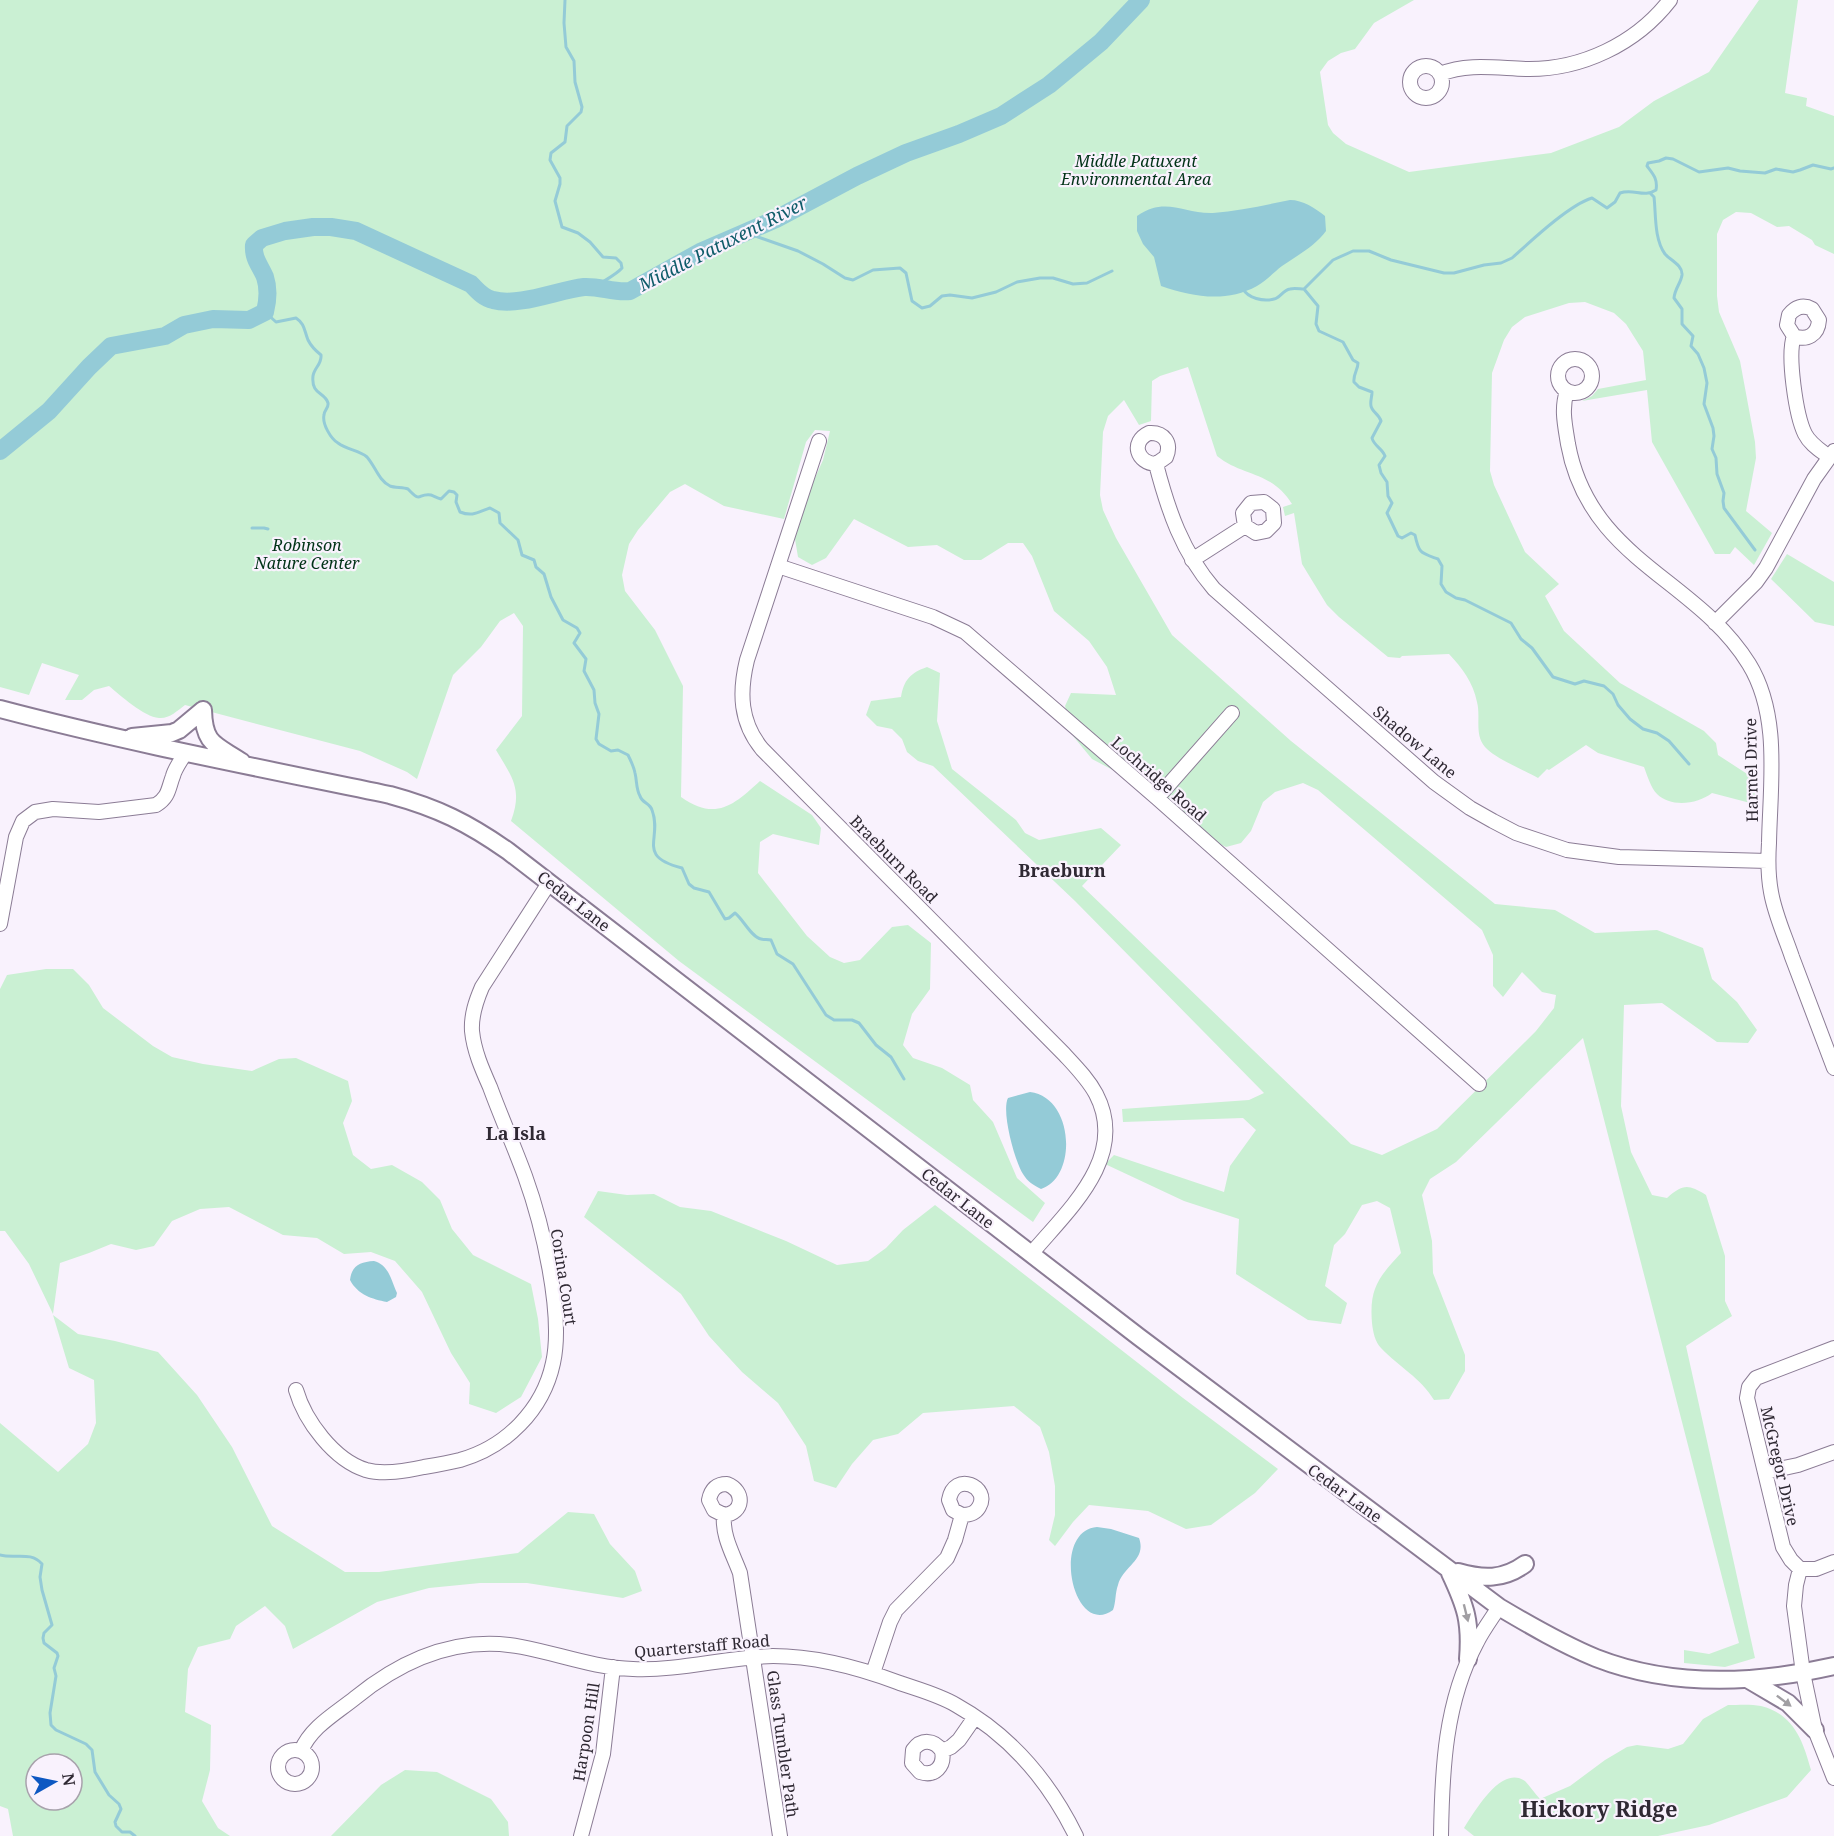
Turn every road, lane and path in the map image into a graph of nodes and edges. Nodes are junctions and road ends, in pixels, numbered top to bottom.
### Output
1 (1670, 0) edge
2 (1440, 74) dead end
3 (1794, 336) dead end
4 (1567, 391) dead end
5 (819, 441) dead end
6 (1831, 454) edge
7 (1156, 464) dead end
8 (1245, 526) dead end
9 (1192, 560) junction
10 (778, 566) junction
11 (1715, 623) junction
12 (0, 709) edge
13 (1232, 713) dead end
14 (0, 717) edge
15 (68, 727) junction
16 (116, 738) junction
17 (185, 753) junction
18 (249, 766) junction
19 (1156, 798) junction
20 (1768, 861) junction
21 (549, 883) junction
22 (0, 924) edge
23 (1834, 1068) edge
24 (1479, 1084) dead end
25 (1031, 1254) junction
26 (1834, 1348) edge
27 (296, 1390) dead end
28 (1834, 1452) edge
29 (1765, 1472) junction
30 (724, 1515) dead end
31 (962, 1515) dead end
32 (1834, 1562) edge
33 (1525, 1564) dead end
34 (1449, 1569) junction
35 (1800, 1569) junction
36 (1499, 1607) junction
37 (754, 1657) junction
38 (1468, 1659) junction
39 (1834, 1666) edge
40 (613, 1667) junction
41 (873, 1673) junction
42 (1803, 1673) junction
43 (1748, 1680) junction
44 (975, 1717) junction
45 (1815, 1730) junction
46 (301, 1751) dead end
47 (942, 1751) dead end
48 (1834, 1778) edge
49 (581, 1836) edge
50 (780, 1836) edge
51 (1076, 1836) edge
52 (1441, 1836) edge

1 - 2 street
3 - 6 street
4 - 11 street, Harmel Drive
5 - 10 street, Braeburn Road
6 - 11 street
7 - 9 street, Shadow Lane
8 - 9 street
9 - 20 street, Shadow Lane
10 - 19 street, Lochridge Road
10 - 25 street, Braeburn Road
11 - 20 street, Harmel Drive
12 - 15 main road, Cedar Lane
13 - 19 street
14 - 15 main road, Cedar Lane
15 - 16 main road, Cedar Lane
16 - 17 main road, Cedar Lane
16 - 18 main road
17 - 18 main road, Cedar Lane
17 - 22 street
18 - 21 main road, Cedar Lane
19 - 24 street, Lochridge Road
20 - 23 street, Harmel Drive
21 - 25 main road, Cedar Lane
21 - 27 street, Corina Court
25 - 34 main road, Cedar Lane
26 - 29 street, McGregor Drive
28 - 29 street
29 - 35 street, McGregor Drive
30 - 37 street, Glass Tumbler Path
31 - 41 street
32 - 35 street
33 - 34 main road
34 - 36 main road, Cedar Lane
34 -> 38 main road
35 - 42 street
36 - 38 street
36 - 43 main road, Cedar Lane
37 - 40 street, Quarterstaff Road
37 - 41 street, Quarterstaff Road
37 - 50 street, Glass Tumbler Path
38 - 52 street
39 - 42 main road, Cedar Lane
40 - 46 street, Quarterstaff Road
40 - 49 street, Harpoon Hill
41 - 44 street, Quarterstaff Road
42 - 43 main road, Cedar Lane
42 - 45 street
43 -> 45 main road
44 - 47 street
44 - 51 street, Quarterstaff Road
45 - 48 street

